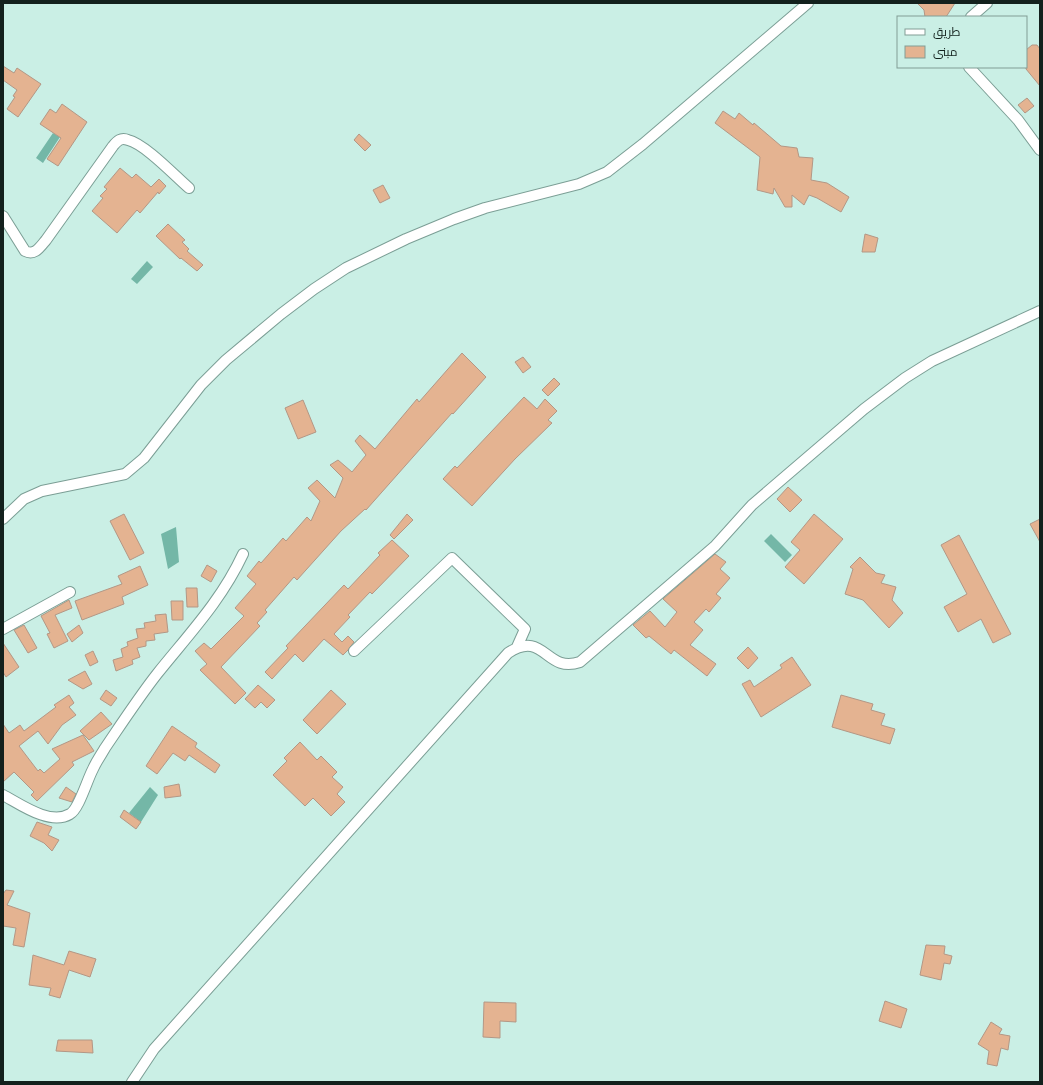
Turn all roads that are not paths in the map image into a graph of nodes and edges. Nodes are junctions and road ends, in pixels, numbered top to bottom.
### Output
1 (808, 3) edge
2 (987, 3) edge
3 (972, 16) edge
4 (970, 68) edge
5 (1040, 150) edge
6 (189, 188) dead end
7 (3, 216) edge
8 (1040, 311) edge
9 (3, 519) edge
10 (242, 554) dead end
11 (70, 592) dead end
12 (3, 629) edge
13 (516, 647) junction
14 (354, 651) dead end
15 (3, 795) edge
16 (132, 1082) edge

1 - 9 street
2 - 3 street
4 - 5 street
6 - 7 street
8 - 13 street
10 - 15 street
11 - 12 street
13 - 14 street
13 - 16 street

